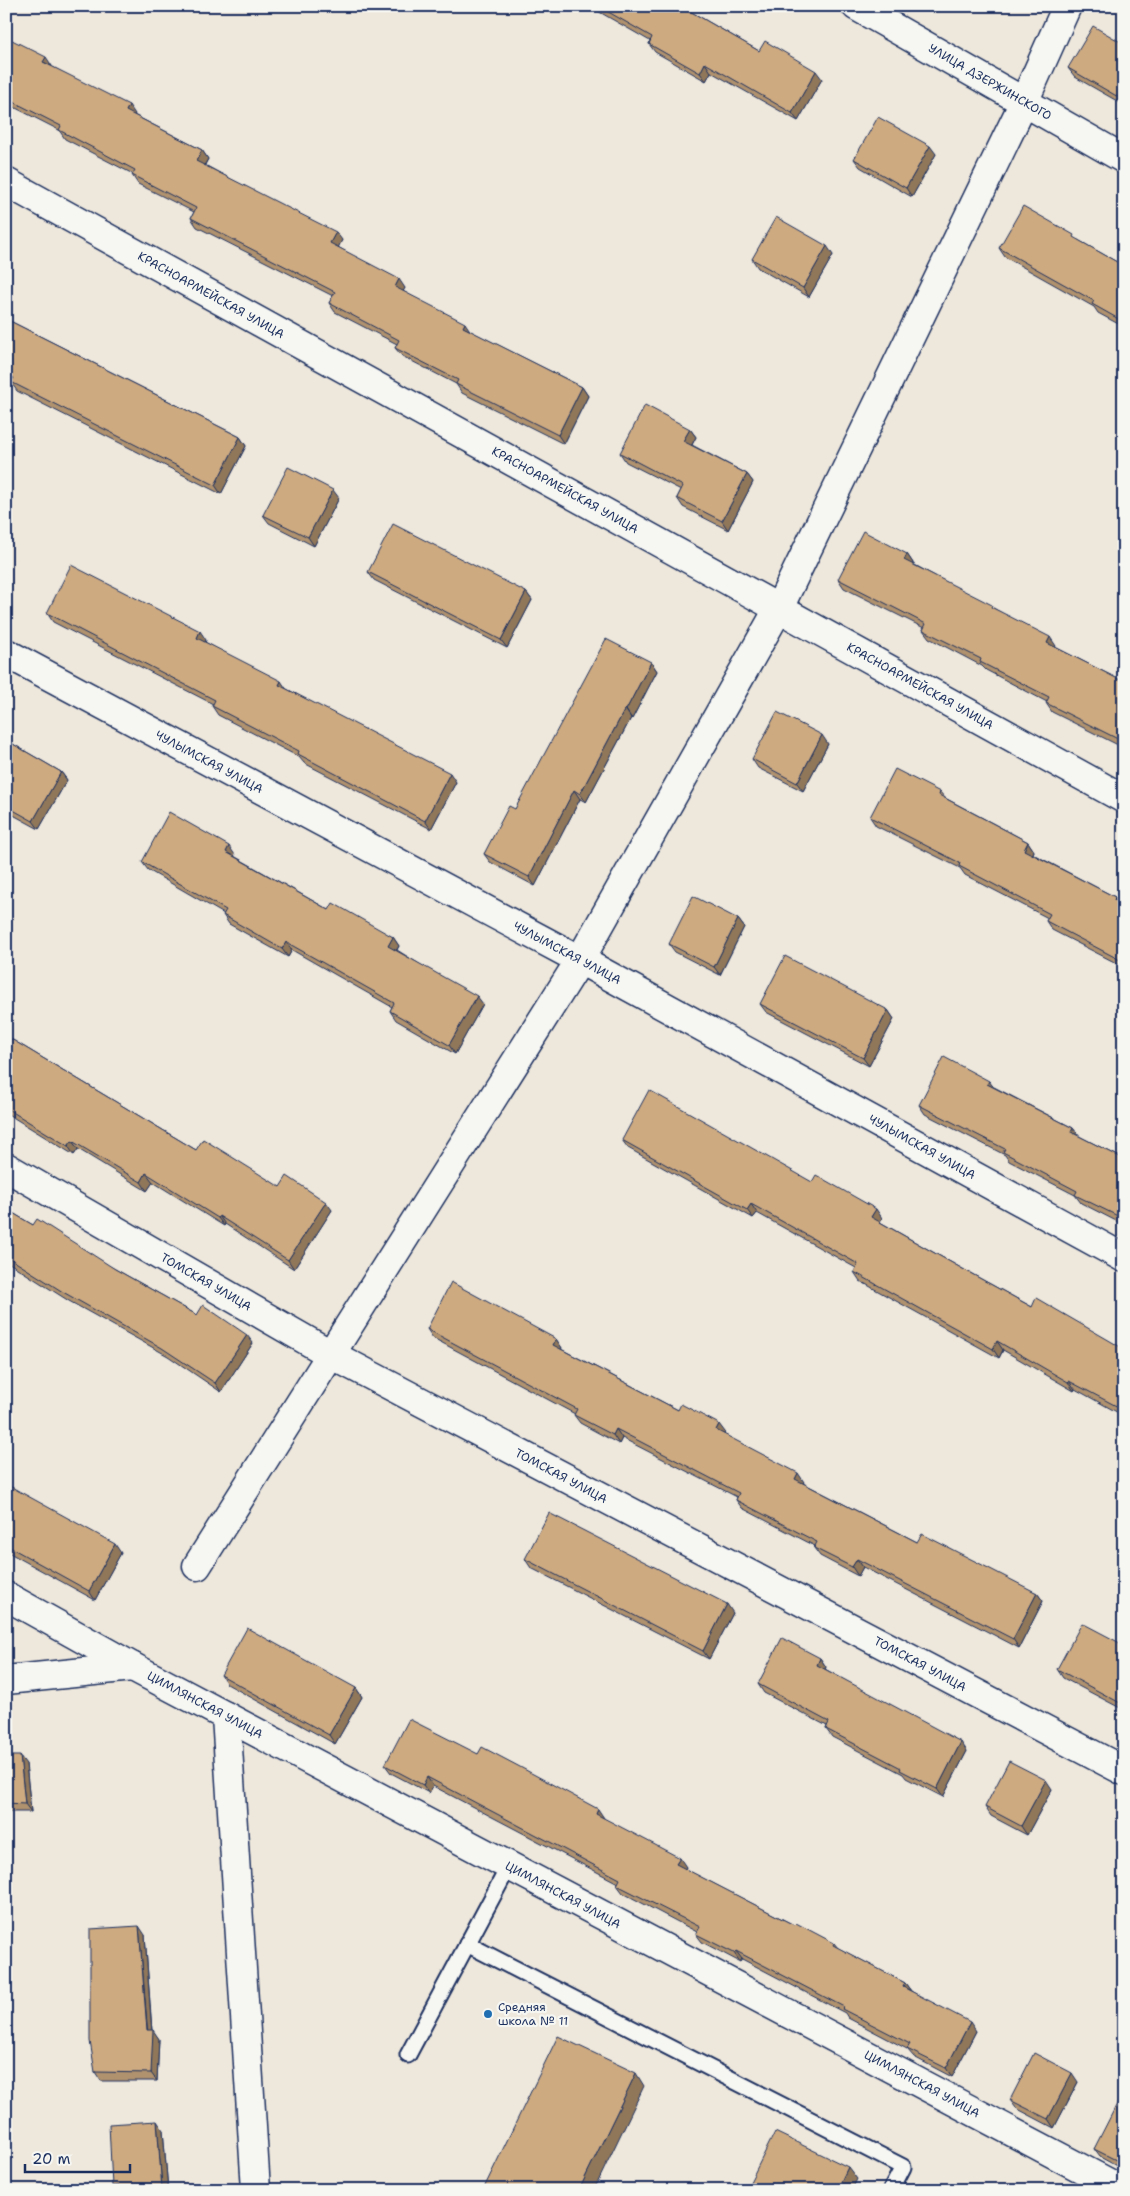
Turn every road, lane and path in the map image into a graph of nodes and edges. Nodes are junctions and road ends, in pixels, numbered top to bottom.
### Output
1 (856, 6) edge
2 (1067, 6) edge
3 (1024, 102) junction
4 (1124, 159) edge
5 (6, 182) edge
6 (779, 608) junction
7 (6, 653) edge
8 (1124, 799) edge
9 (580, 960) junction
10 (6, 1167) edge
11 (1124, 1258) edge
12 (332, 1355) junction
13 (197, 1566) dead end
14 (6, 1596) edge
15 (132, 1667) junction
16 (6, 1680) edge
17 (226, 1716) junction
18 (1124, 1771) edge
19 (509, 1866) junction
20 (467, 1944) junction
21 (408, 2055) dead end
22 (256, 2190) edge
23 (891, 2190) edge
24 (1122, 2190) edge

1 - 3 street, УЛИЦА ДЗЕРЖИНСКОГО
2 - 3 street
3 - 4 street, УЛИЦА ДЗЕРЖИНСКОГО
3 - 6 street
5 - 6 street, КРАСНОАРМЕЙСКАЯ УЛИЦА
6 - 8 street, КРАСНОАРМЕЙСКАЯ УЛИЦА
6 - 9 street
7 - 9 street, ЧУЛЫМСКАЯ УЛИЦА
9 - 11 street, ЧУЛЫМСКАЯ УЛИЦА
9 - 12 street
10 - 12 street, ТОМСКАЯ УЛИЦА
12 - 13 street
12 - 18 street, ТОМСКАЯ УЛИЦА
14 - 15 street, ЦИМЛЯНСКАЯ УЛИЦА
15 - 16 street
15 - 17 street, ЦИМЛЯНСКАЯ УЛИЦА
17 - 19 street, ЦИМЛЯНСКАЯ УЛИЦА
17 - 22 street
19 - 20 lane
19 - 24 street, ЦИМЛЯНСКАЯ УЛИЦА
20 - 21 lane
20 - 23 lane

